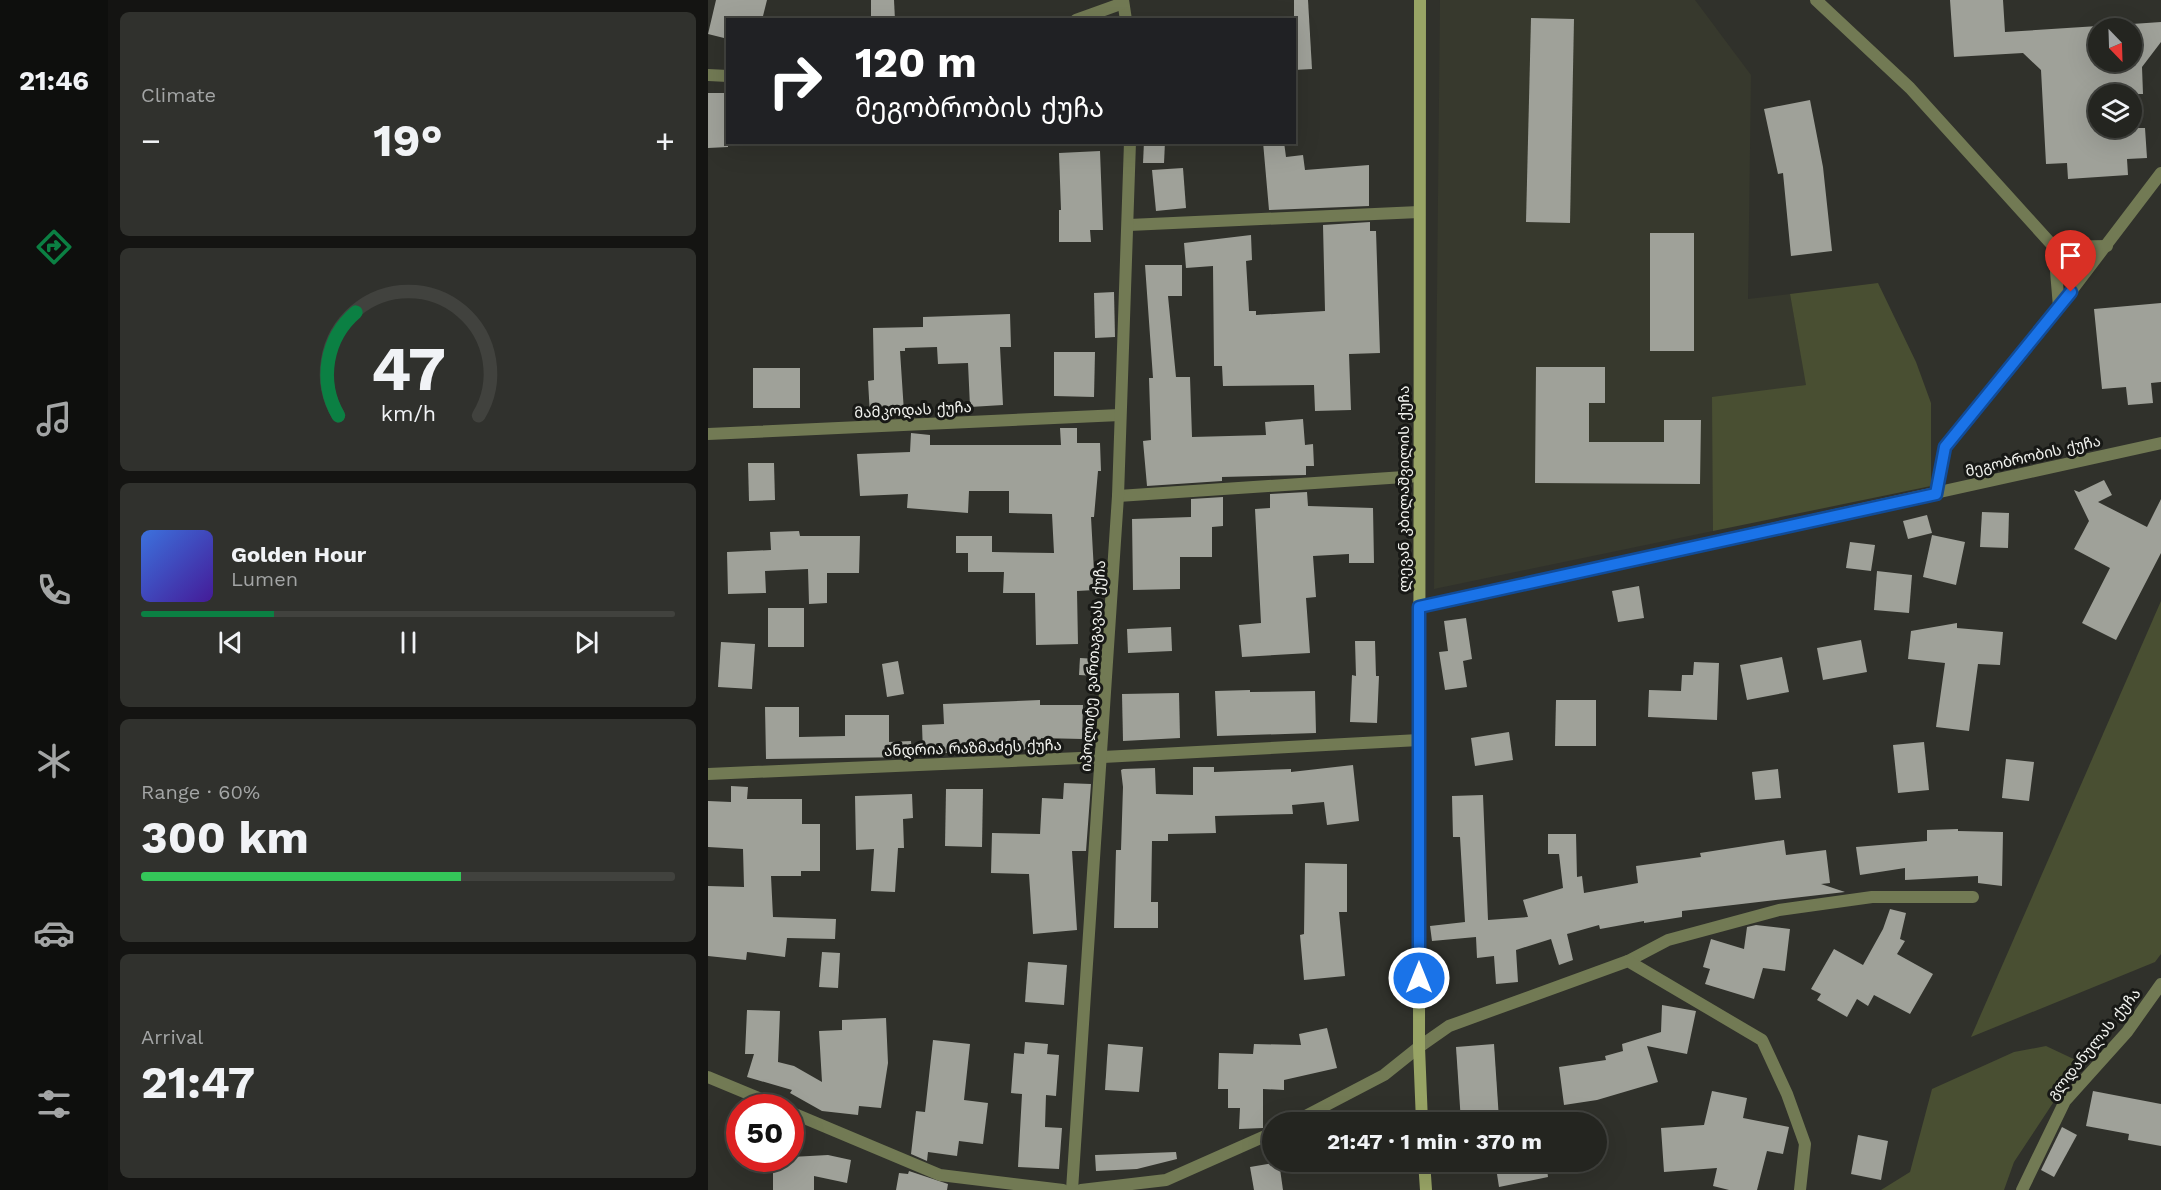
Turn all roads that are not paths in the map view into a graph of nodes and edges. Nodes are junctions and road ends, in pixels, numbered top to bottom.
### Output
1 (1420, 0) edge
2 (1816, 0) edge
3 (1123, 1) edge
4 (1081, 18) edge
5 (1126, 18) edge
6 (708, 75) edge
7 (726, 76) edge
8 (1130, 144) edge
9 (2161, 173) edge
10 (1419, 212) junction
11 (1130, 225) junction
12 (2107, 246) junction
13 (2054, 247) junction
14 (2059, 308) junction
15 (1120, 415) junction
16 (708, 434) edge
17 (2161, 443) edge
18 (1419, 476) junction
19 (1936, 494) junction
20 (1119, 496) junction
21 (1419, 607) junction
22 (1419, 740) junction
23 (1103, 758) junction
24 (708, 774) edge
25 (1973, 897) dead end
26 (1628, 961) junction
27 (2161, 984) edge
28 (1419, 1047) junction
29 (708, 1077) edge
30 (749, 1094) edge
31 (1313, 1112) edge
32 (1422, 1112) edge
33 (804, 1118) edge
34 (1262, 1137) edge
35 (1425, 1172) edge
36 (1063, 1190) edge
37 (1072, 1190) edge
38 (1081, 1190) edge
39 (1426, 1190) edge
40 (1800, 1190) edge
41 (2022, 1190) edge

1 - 10 main road, ლევან კბილაშვილის ქუჩა
2 - 13 street
3 - 4 street
3 - 5 street
6 - 7 street
8 - 11 street, იპოლიტე ვართაგავას ქუჩა
9 - 12 street
10 - 11 street
10 - 18 main road, ლევან კბილაშვილის ქუჩა
11 - 15 street, იპოლიტე ვართაგავას ქუჩა
12 - 13 street
12 - 14 street
13 - 14 street
14 - 19 street
15 - 16 street, მამკოდას ქუჩა
15 - 20 street, იპოლიტე ვართაგავას ქუჩა
17 - 19 street, მეგობრობის ქუჩა
18 - 20 street
18 - 21 main road, ლევან კბილაშვილის ქუჩა
19 - 21 street, მეგობრობის ქუჩა
20 - 23 street, იპოლიტე ვართაგავას ქუჩა
21 - 22 main road, ლევან კბილაშვილის ქუჩა
22 - 23 street, ანდრია რაზმაძეს ქუჩა
22 - 28 main road, ლევან კბილაშვილის ქუჩა
23 - 24 street, ანდრია რაზმაძეს ქუჩა
23 - 37 street, იპოლიტე ვართაგავას ქუჩა
25 - 26 street
26 - 28 street
26 - 40 street
27 - 41 street, გლდანულას ქუჩა
28 - 31 street
28 - 32 main road, ლევან კბილაშვილის ქუჩა
29 - 30 street
33 - 36 street
34 - 38 street
35 - 39 main road

